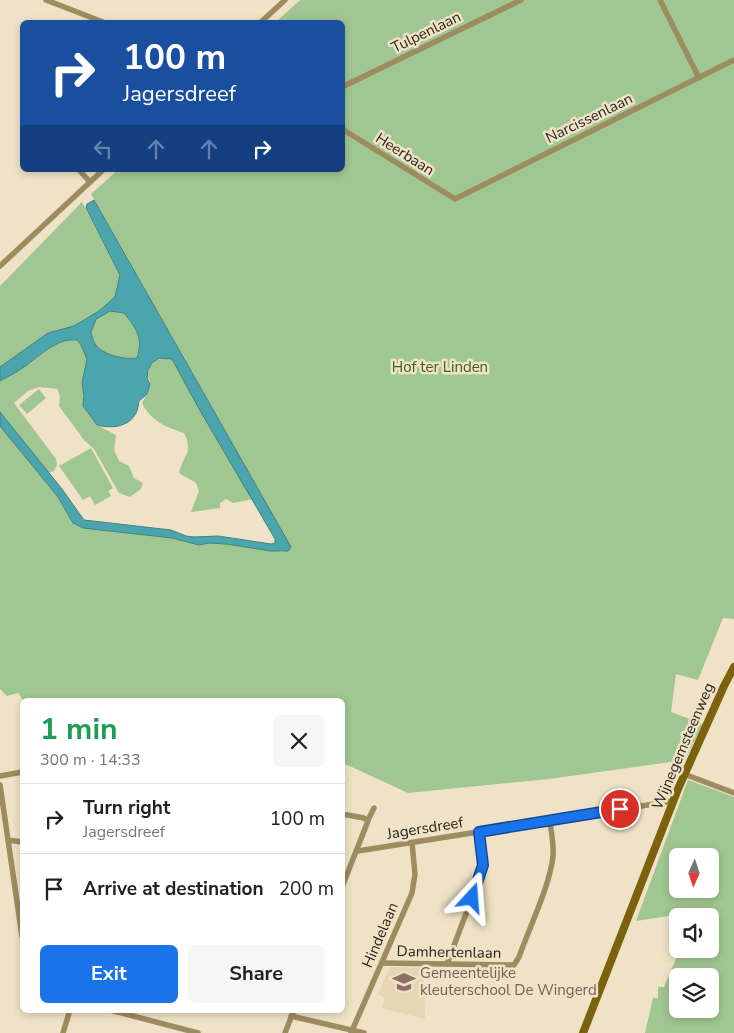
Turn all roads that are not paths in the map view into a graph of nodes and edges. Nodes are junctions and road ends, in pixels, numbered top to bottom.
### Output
1 (46, 0) edge
2 (285, 0) edge
3 (521, 0) edge
4 (660, 0) edge
5 (60, 3) edge
6 (98, 20) edge
7 (263, 20) edge
8 (734, 60) edge
9 (699, 78) junction
10 (345, 86) edge
11 (345, 131) edge
12 (81, 172) edge
13 (101, 172) edge
14 (90, 182) junction
15 (455, 199) joint
16 (0, 266) edge
17 (734, 668) edge
18 (20, 772) edge
19 (684, 774) junction
20 (0, 776) edge
21 (0, 785) edge
22 (734, 793) edge
23 (673, 801) junction
24 (374, 808) dead end
25 (2, 815) edge
26 (345, 815) edge
27 (367, 819) junction
28 (550, 821) junction
29 (479, 832) junction
30 (8, 840) junction
31 (20, 842) edge
32 (412, 843) junction
33 (358, 851) junction
34 (345, 880) edge
35 (20, 906) edge
36 (382, 962) junction
37 (447, 964) junction
38 (69, 1013) edge
39 (121, 1013) edge
40 (293, 1013) edge
41 (352, 1032) edge
42 (63, 1033) edge
43 (198, 1033) edge
44 (284, 1033) edge
45 (364, 1033) edge
46 (583, 1033) edge

1 - 5 street
2 - 7 street
3 - 10 street, Tulpenlaan
4 - 9 street
5 - 6 street
8 - 9 street, Narcissenlaan
9 - 15 street, Narcissenlaan
11 - 15 street, Heerbaan
12 - 14 street
13 - 14 street
14 - 16 street
17 - 19 street, Wijnegemsteenweg
18 - 20 street
19 - 22 street
19 - 23 street, Wijnegemsteenweg
21 - 25 street
23 - 28 street, Jagersdreef
23 - 46 street, Wijnegemsteenweg
24 - 27 street
25 - 30 street
26 - 27 street
27 - 33 street
28 - 29 street, Jagersdreef
28 - 37 street, Damhertenlaan
29 - 32 street, Jagersdreef
29 - 37 street
30 - 31 street
30 - 35 street
32 - 33 street, Jagersdreef
32 - 36 street, Hindelaan
33 - 34 street
36 - 37 street, Damhertenlaan
36 - 41 street, Hindelaan
38 - 42 street
39 - 43 street
40 - 41 street
40 - 44 street
41 - 45 street

